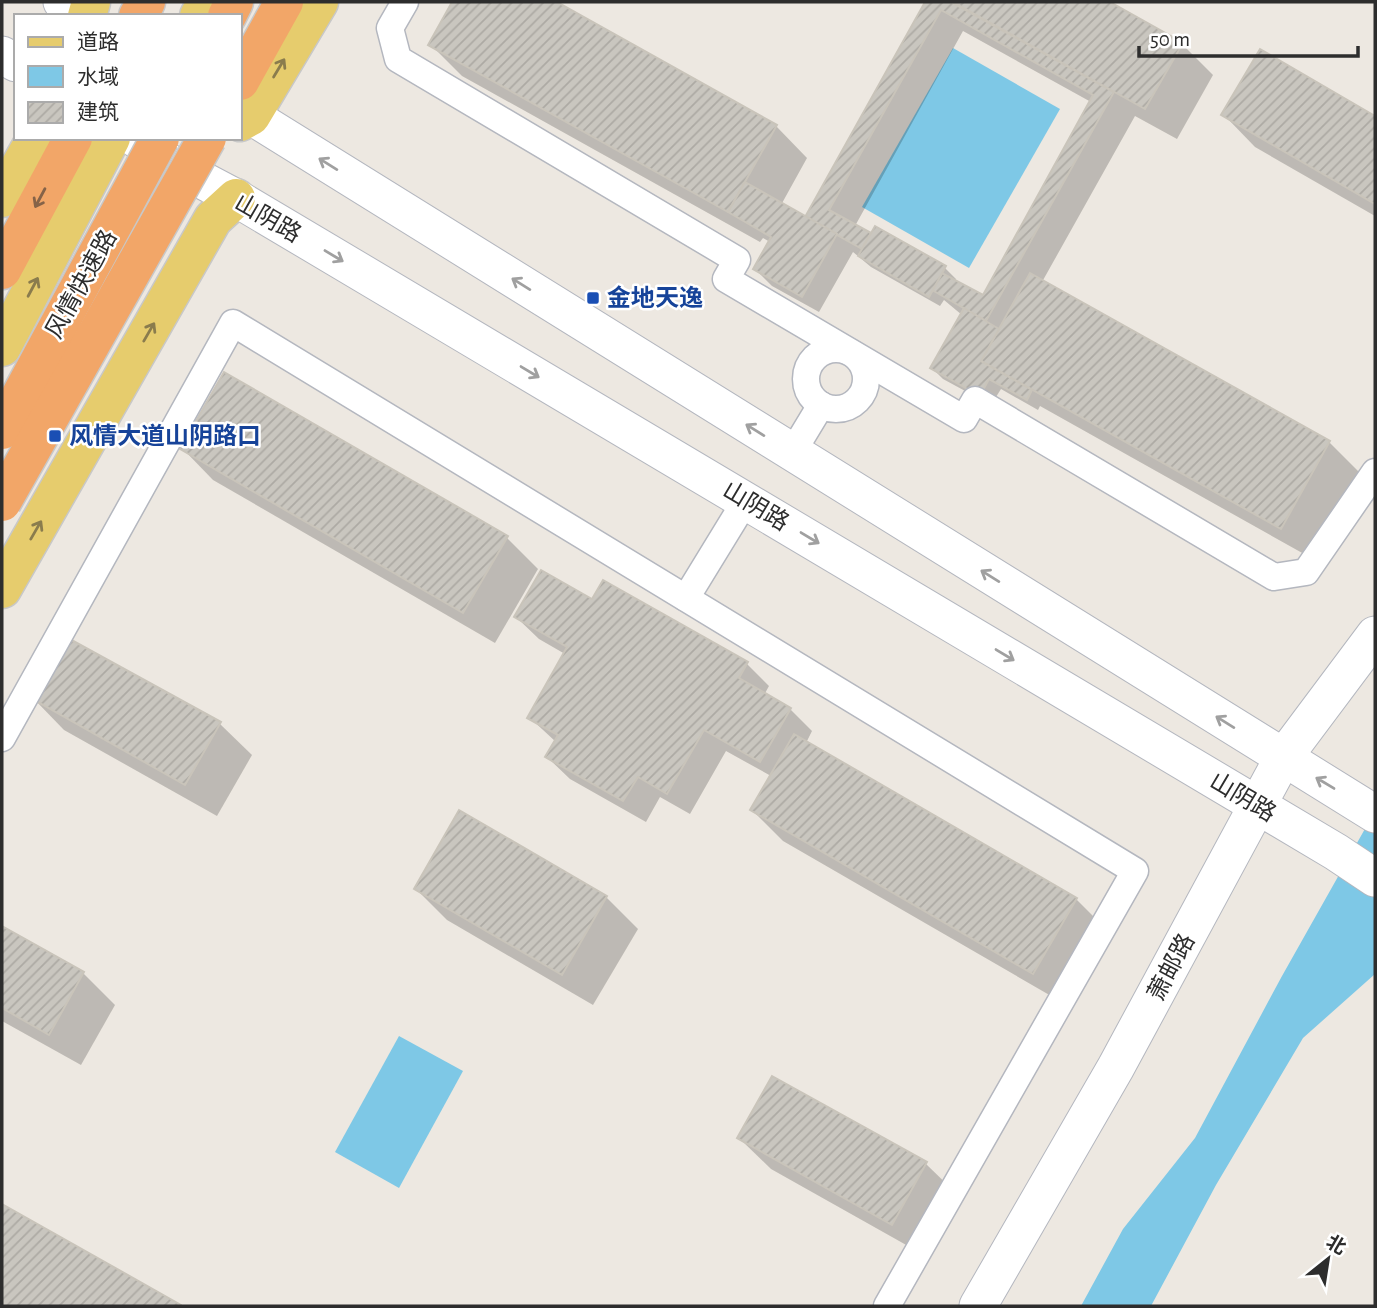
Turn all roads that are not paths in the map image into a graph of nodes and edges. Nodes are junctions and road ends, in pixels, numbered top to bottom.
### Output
1 (62, 2) edge
2 (284, 2) edge
3 (319, 2) edge
4 (405, 2) edge
5 (83, 14) edge
6 (242, 107) edge
7 (35, 140) edge
8 (71, 140) edge
9 (110, 140) edge
10 (143, 140) edge
11 (198, 140) edge
12 (208, 140) edge
13 (166, 146) edge
14 (2, 198) edge
15 (236, 198) junction
16 (2, 270) edge
17 (2, 347) edge
18 (850, 353) junction
19 (821, 405) junction
20 (2, 430) edge
21 (792, 453) junction
22 (2, 470) edge
23 (1375, 472) edge
24 (746, 500) junction
25 (2, 502) edge
26 (2, 589) edge
27 (686, 598) junction
28 (1375, 635) edge
29 (2, 738) edge
30 (1283, 758) junction
31 (1258, 806) junction
32 (1372, 811) edge
33 (1375, 878) edge
34 (887, 1306) edge
35 (978, 1306) edge

1 - 5 main road
2 - 6 highway
6 -> 3 main road
4 - 18 street
21 -> 6 main road
7 - 14 main road
8 -> 16 highway
17 -> 9 main road
10 - 13 main road, 山阴路
11 - 13 main road
12 - 25 highway, bridge
13 - 15 main road, 山阴路
13 - 20 highway, 风情快速路, bridge
13 - 22 main road
15 -> 24 main road, 山阴路
26 -> 15 main road
18 - 19 street
18 - 19 street
18 - 23 street
19 - 21 street
30 -> 21 main road
24 - 27 street
24 -> 31 main road, 山阴路
27 - 29 street
27 - 34 street
28 - 30 main road, 萧邮路
30 - 31 main road, 萧邮路
32 -> 30 main road
31 - 33 main road, 山阴路
31 - 35 main road, 萧邮路

